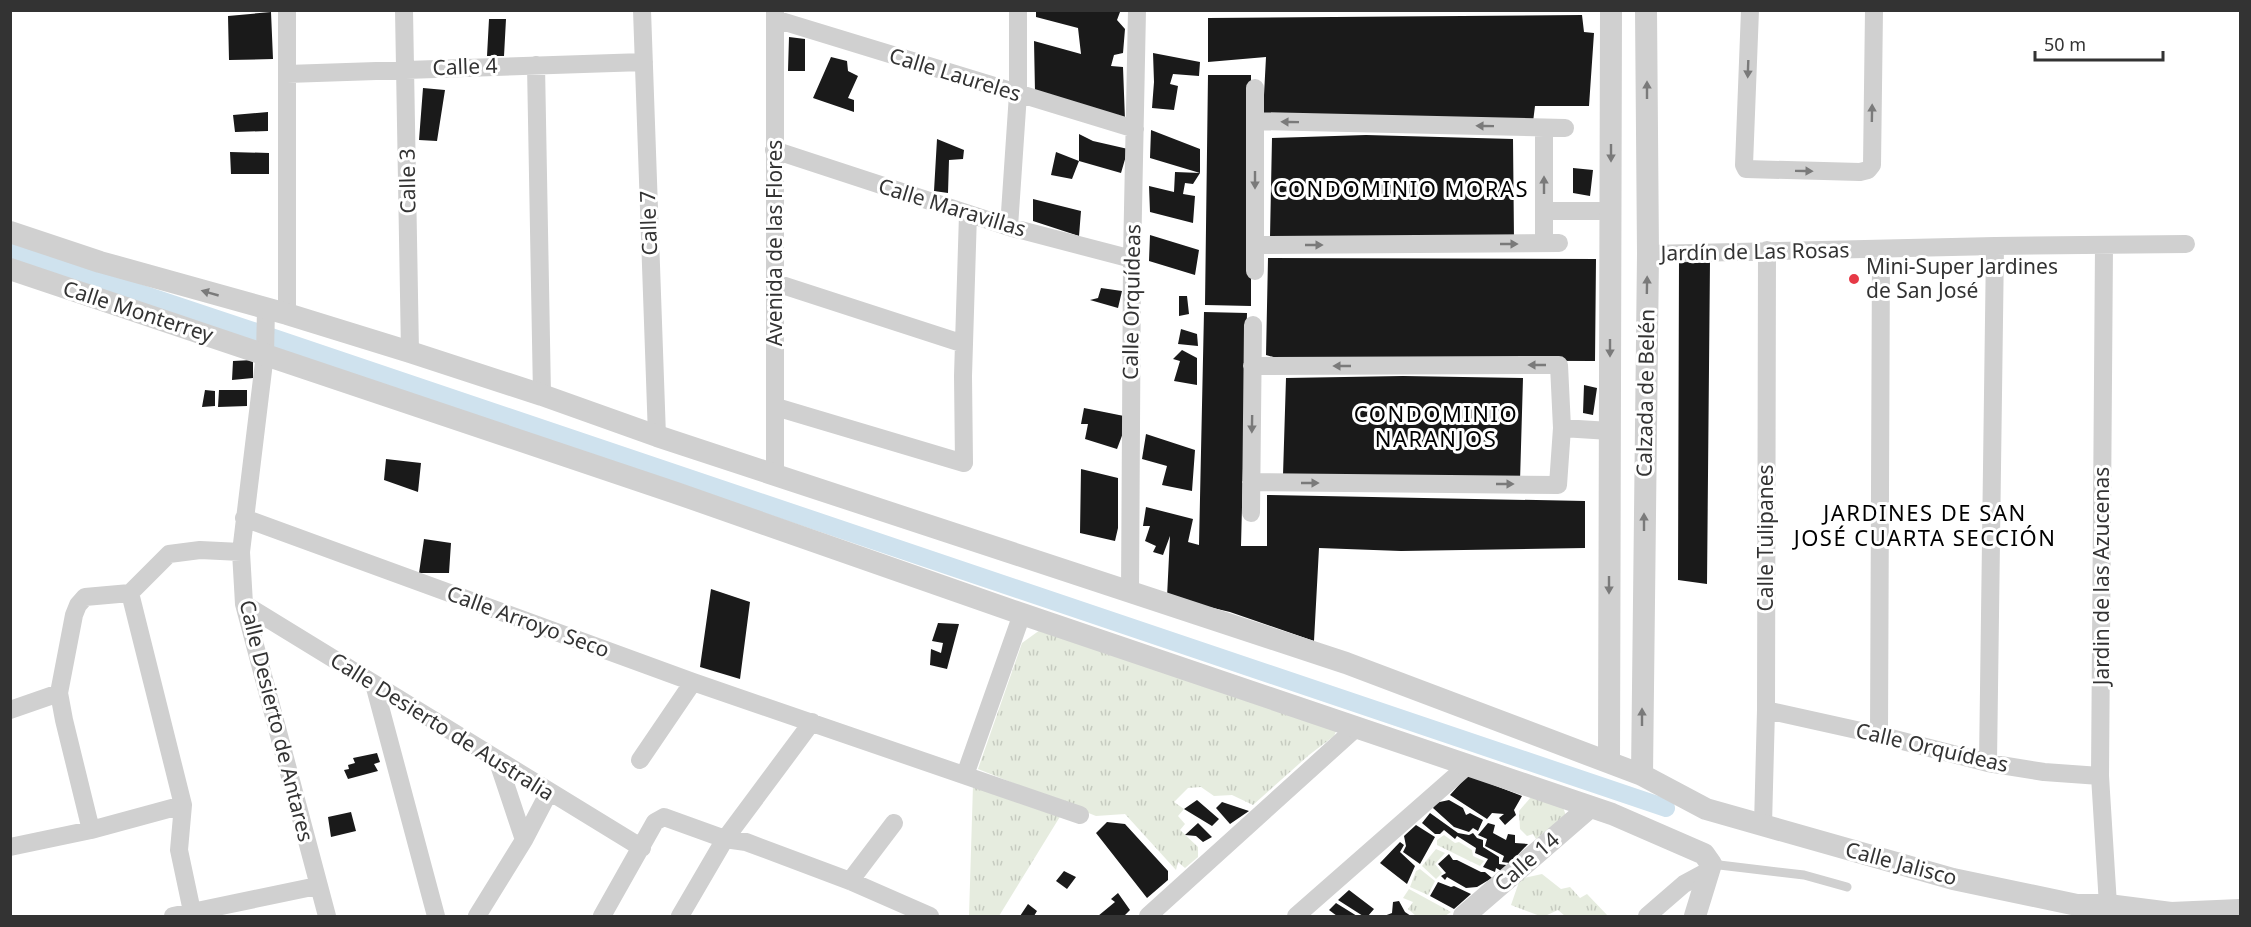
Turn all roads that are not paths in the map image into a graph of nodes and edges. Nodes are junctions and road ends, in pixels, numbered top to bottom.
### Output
1 (287, 10) edge
2 (404, 10) edge
3 (642, 10) edge
4 (1018, 10) edge
5 (1137, 10) edge
6 (1611, 10) edge
7 (1646, 10) edge
8 (1750, 10) edge
9 (1874, 10) edge
10 (775, 15) edge
11 (644, 62) junction
12 (536, 65) junction
13 (406, 69) junction
14 (287, 74) junction
15 (1255, 88) dead end
16 (1018, 94) junction
17 (1255, 121) junction
18 (1544, 128) junction
19 (1565, 128) dead end
20 (1135, 129) junction
21 (774, 150) junction
22 (1544, 211) junction
23 (1611, 211) junction
24 (968, 214) junction
25 (1009, 227) junction
26 (10, 232) edge
27 (2186, 244) dead end
28 (1255, 245) junction
29 (1995, 246) junction
30 (2104, 246) junction
31 (1767, 250) junction
32 (1881, 250) junction
33 (1647, 254) junction
34 (1132, 259) junction
35 (10, 269) edge
36 (1255, 271) dead end
37 (776, 284) junction
38 (273, 312) junction
39 (1252, 325) dead end
40 (964, 344) junction
41 (265, 352) junction
42 (410, 352) junction
43 (1252, 366) junction
44 (542, 395) junction
45 (776, 407) junction
46 (1562, 428) junction
47 (1610, 430) junction
48 (657, 436) junction
49 (775, 475) junction
50 (1251, 482) junction
51 (1610, 489) junction
52 (1644, 489) junction
53 (1251, 513) dead end
54 (244, 518) junction
55 (241, 552) junction
56 (1130, 593) junction
57 (130, 594) junction
58 (244, 604) junction
59 (1022, 614) junction
60 (693, 682) junction
61 (374, 684) junction
62 (59, 693) junction
63 (10, 710) edge
64 (1766, 710) junction
65 (812, 722) junction
66 (1357, 727) junction
67 (1879, 735) junction
68 (497, 759) junction
69 (640, 760) dead end
70 (1609, 762) junction
71 (1988, 763) junction
72 (1467, 766) junction
73 (966, 775) junction
74 (1642, 775) junction
75 (2100, 776) junction
76 (549, 792) junction
77 (183, 805) junction
78 (1590, 807) junction
79 (1080, 815) dead end
80 (894, 823) dead end
81 (1763, 825) junction
82 (91, 830) junction
83 (725, 839) junction
84 (524, 840) junction
85 (10, 847) edge
86 (642, 848) junction
87 (1710, 864) junction
88 (850, 881) junction
89 (317, 886) junction
90 (1847, 887) dead end
91 (2108, 905) junction
92 (2241, 910) edge
93 (193, 914) edge
94 (173, 916) edge
95 (327, 916) edge
96 (436, 916) edge
97 (477, 916) edge
98 (602, 916) edge
99 (680, 916) edge
100 (930, 916) edge
101 (1148, 916) edge
102 (1296, 916) edge
103 (1464, 916) edge
104 (1647, 916) edge
105 (1695, 916) edge

1 - 14 street, Calle Desierto de Antares
2 - 13 street, Calle 3
3 - 11 street, Calle 7
4 - 16 street
5 - 20 street, Calle Orquídeas
6 -> 23 street, Calzada de Belén
33 -> 7 street, Calzada de Belén
8 -> 9 street
10 - 16 street, Calle Laureles
10 - 21 street, Avenida de las Flores
11 - 12 street, Calle 4
11 - 48 street, Calle 7
12 - 13 street, Calle 4
12 - 44 street
13 - 14 street, Calle 4
13 - 42 street, Calle 3
14 - 38 street, Calle Desierto de Antares
15 - 17 street
16 - 20 street, Calle Laureles
16 - 25 street
18 -> 17 street
17 -> 28 street
18 - 19 street
22 -> 18 street
20 - 34 street, Calle Orquídeas
21 - 24 street, Calle Maravillas
21 - 37 street, Avenida de las Flores
22 - 23 street
28 -> 22 street
23 -> 47 street, Calzada de Belén
24 - 25 street, Calle Maravillas
24 - 40 street
25 - 34 street, Calle Maravillas
38 -> 26 street, Calle Monterrey
27 - 30 street, Jardín de Las Rosas
28 - 36 street
29 - 30 street, Jardín de Las Rosas
29 - 32 street, Jardín de Las Rosas
29 - 71 street
30 - 75 street, Jardin de las Azucenas
31 - 32 street, Jardín de Las Rosas
31 - 33 street, Jardín de Las Rosas
31 - 64 street, Calle Tulipanes
32 - 67 street
52 -> 33 street, Calzada de Belén
34 - 56 street, Calle Orquídeas
35 - 41 street, Calle Monterrey
37 - 40 street
37 - 45 street, Avenida de las Flores
38 - 41 street, Calle Desierto de Antares
38 - 42 street, Calle Monterrey
39 - 43 street
40 - 45 street
41 - 54 street, Calle Desierto de Antares
41 - 59 street, Calle Monterrey
42 - 44 street, Calle Monterrey
46 -> 43 street
43 -> 50 street
44 - 48 street, Calle Monterrey
45 - 49 street, Avenida de las Flores
46 - 47 street
50 -> 46 street
47 - 51 street, Calzada de Belén
48 - 49 street, Calle Monterrey
49 - 56 street, Calle Monterrey
50 - 53 street
51 - 52 street
51 -> 70 street, Calzada de Belén
74 -> 52 street, Calzada de Belén
54 - 55 street, Calle Desierto de Antares
54 - 60 street, Calle Arroyo Seco
55 - 57 street
55 - 58 street, Calle Desierto de Antares
56 - 70 street, Calle Jalisco
57 - 62 street
57 - 77 street
58 - 61 street, Calle Desierto de Australia
58 - 89 street, Calle Desierto de Antares
59 - 66 street, Calle Monterrey
59 - 73 street
60 - 65 street, Calle Arroyo Seco
60 - 69 street
61 - 68 street, Calle Desierto de Australia
61 - 96 street
62 - 63 street
62 - 82 street
64 - 67 street, Calle Orquídeas
64 - 81 street, Calle Tulipanes
65 - 73 street, Calle Arroyo Seco
65 - 83 street
66 - 72 street, Calle Monterrey
66 - 101 street
67 - 71 street, Calle Orquídeas
68 - 76 street, Calle Desierto de Australia
68 - 84 street
70 - 74 street, Calle Jalisco
71 - 75 street, Calle Orquídeas
72 - 78 street, Calle Monterrey
72 - 102 street
73 - 79 street, Calle Arroyo Seco
74 - 81 street, Calle Jalisco
75 - 91 street, Jardin de las Azucenas
76 - 84 street
76 - 86 street, Calle Desierto de Australia
77 - 82 street
77 - 93 street
78 - 87 street, Calle Monterrey
78 - 103 street, Calle 14
80 - 88 street
81 - 91 street, Calle Jalisco
82 - 85 street
83 - 86 street
83 - 88 street
83 - 99 street
84 - 97 street
86 - 98 street
87 - 90 lane
87 - 104 street
87 - 105 street
88 - 100 street
89 - 93 street
89 - 95 street, Calle Desierto de Antares
91 - 92 street, Calle Jalisco
93 - 94 street

